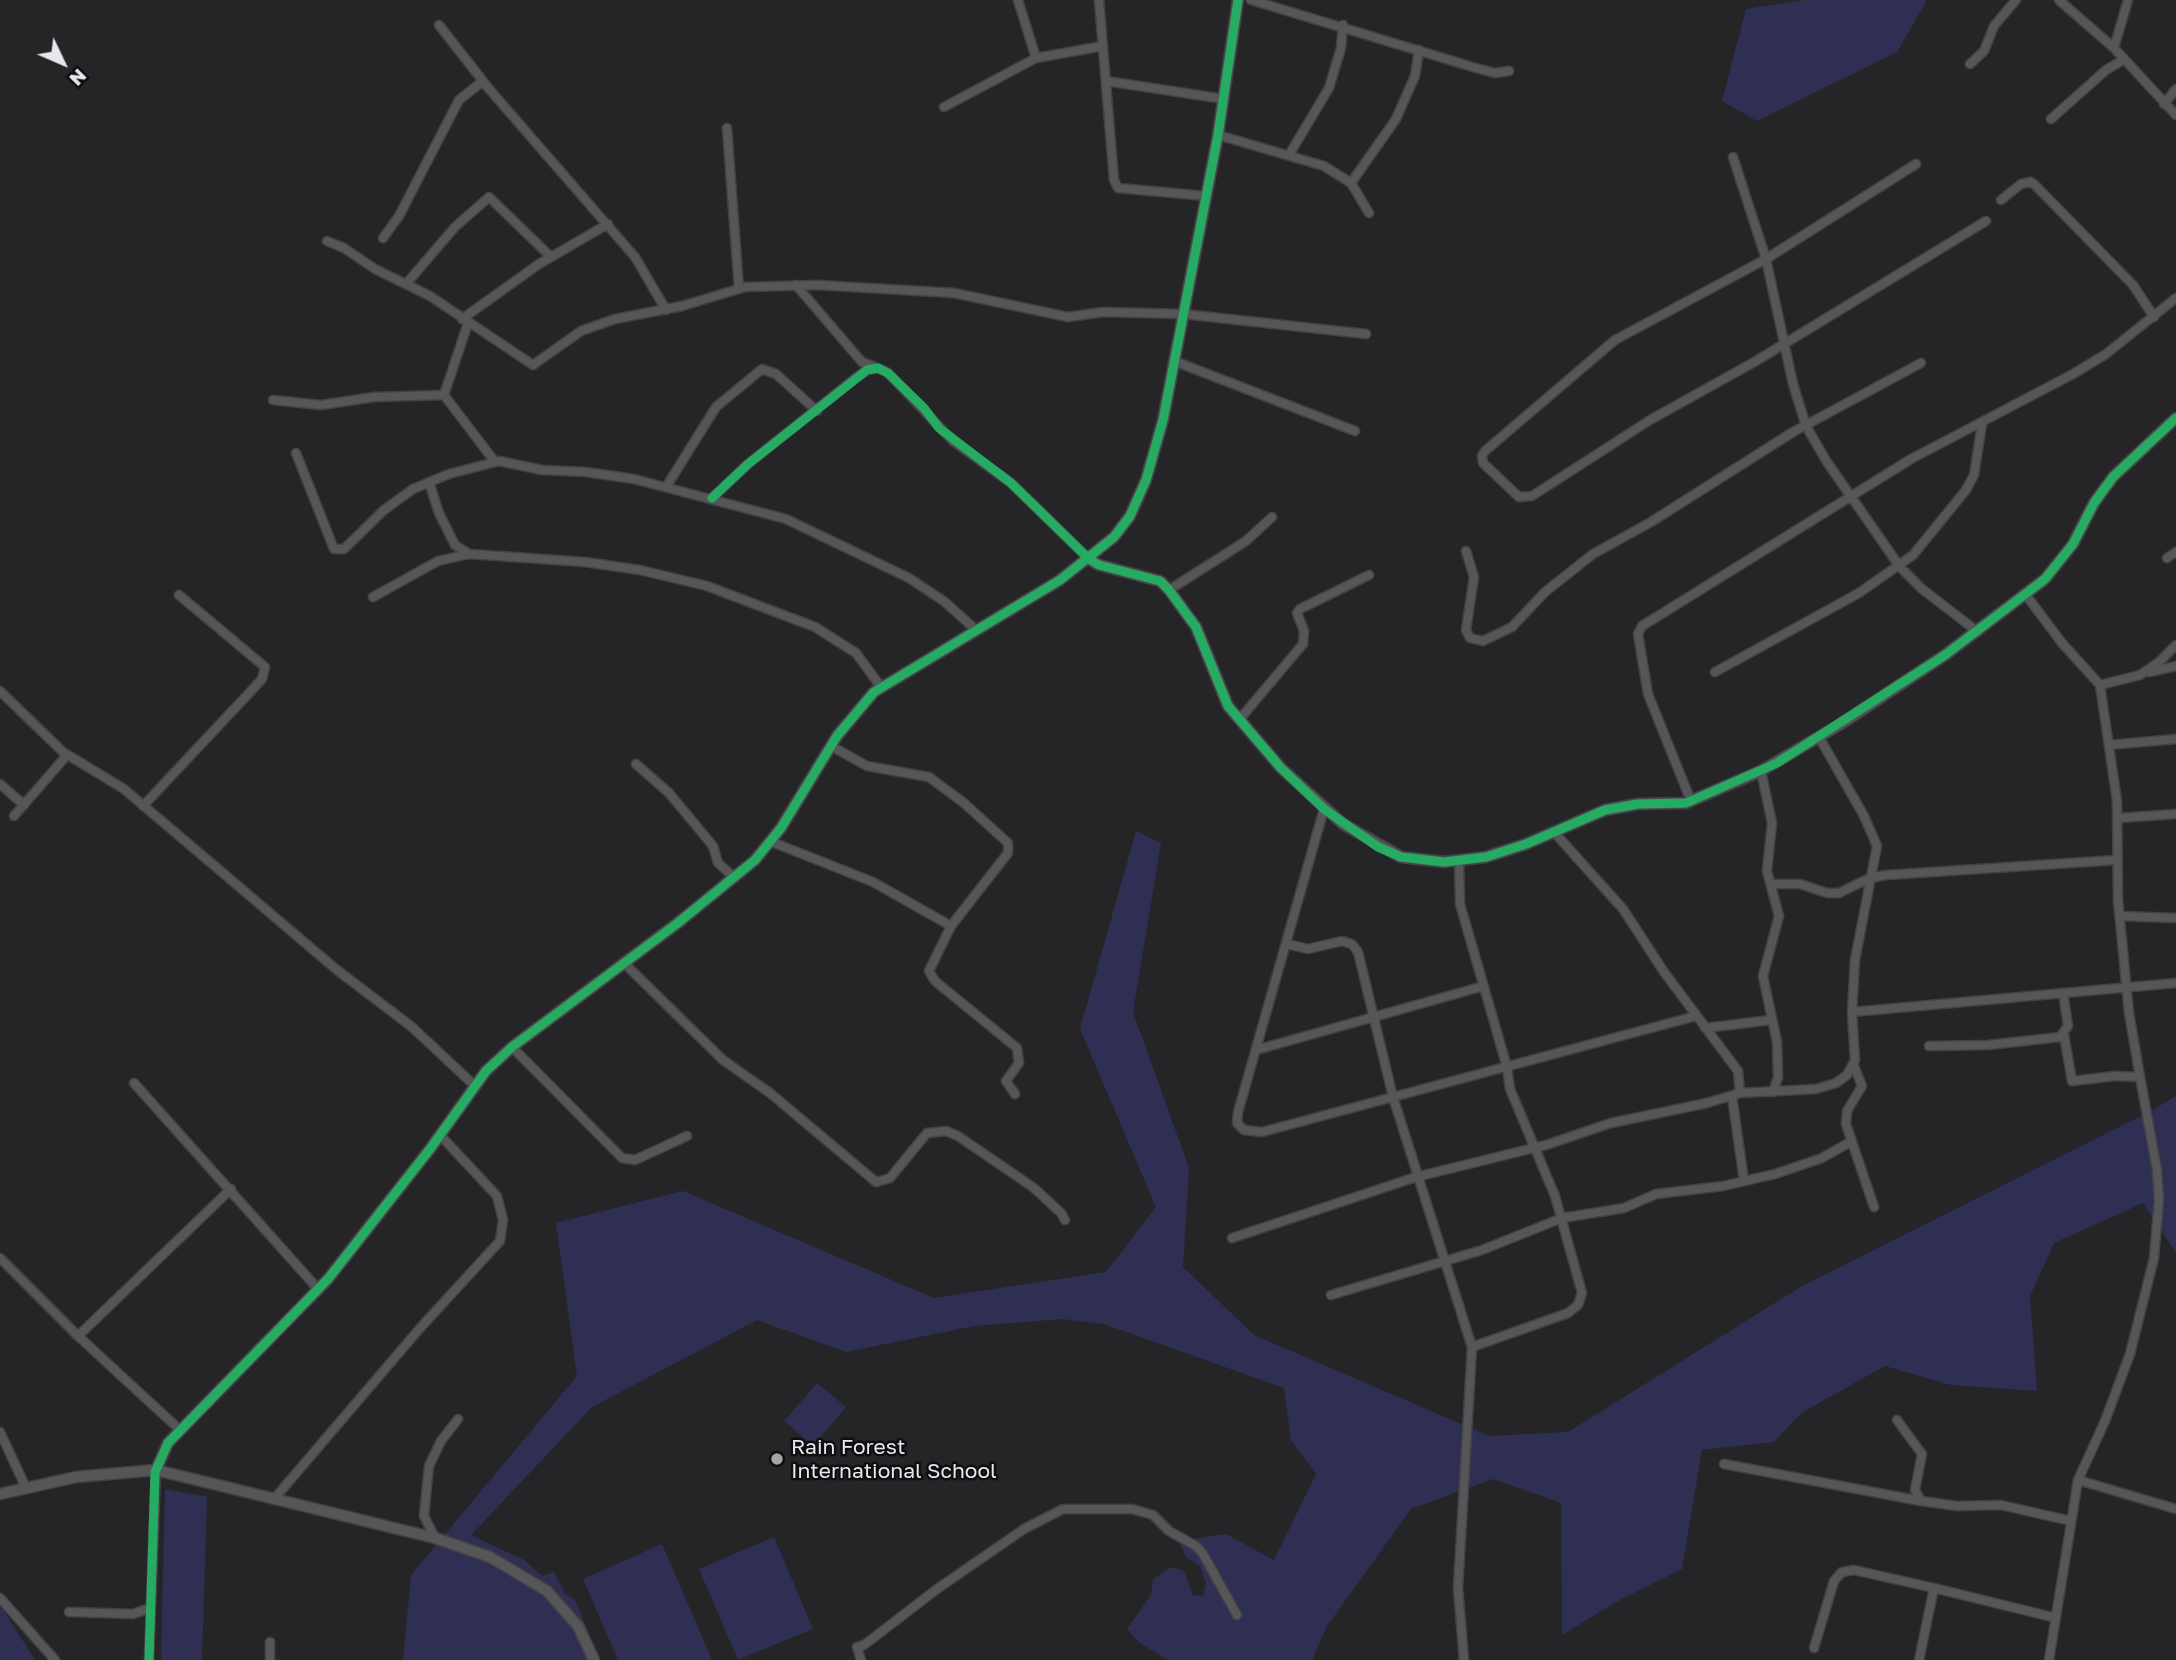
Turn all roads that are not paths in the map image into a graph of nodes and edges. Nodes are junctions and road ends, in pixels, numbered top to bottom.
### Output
1 (1018, 0) edge
2 (1099, 0) edge
3 (1238, 0) edge
4 (1251, 0) edge
5 (2016, 0) edge
6 (2059, 0) edge
7 (2128, 0) edge
8 (439, 25) dead end
9 (1343, 25) junction
10 (1103, 46) junction
11 (2114, 48) junction
12 (1419, 50) junction
13 (1036, 58) junction
14 (2123, 60) junction
15 (1970, 64) dead end
16 (1509, 72) dead end
17 (483, 81) junction
18 (1106, 81) junction
19 (2176, 89) edge
20 (1224, 99) junction
21 (2164, 104) junction
22 (944, 107) dead end
23 (2176, 115) edge
24 (2051, 120) dead end
25 (727, 128) dead end
26 (1218, 135) junction
27 (1289, 155) junction
28 (1733, 157) dead end
29 (1916, 164) dead end
30 (1351, 183) junction
31 (1206, 196) junction
32 (2001, 200) dead end
33 (1369, 213) dead end
34 (1986, 221) dead end
35 (608, 224) junction
36 (383, 238) dead end
37 (327, 241) dead end
38 (551, 257) junction
39 (1766, 258) junction
40 (406, 284) junction
41 (796, 285) junction
42 (739, 289) junction
43 (2176, 298) edge
44 (666, 310) junction
45 (1183, 314) junction
46 (2154, 317) junction
47 (465, 321) junction
48 (1366, 334) dead end
49 (1784, 343) junction
50 (1174, 361) junction
51 (1921, 363) dead end
52 (878, 368) junction
53 (444, 395) junction
54 (273, 400) dead end
55 (817, 411) junction
56 (2176, 418) edge
57 (1982, 424) junction
58 (1806, 426) junction
59 (1355, 431) dead end
60 (296, 453) dead end
61 (495, 462) junction
62 (429, 482) junction
63 (666, 486) junction
64 (1851, 497) junction
65 (712, 498) junction
66 (1272, 517) dead end
67 (1466, 551) dead end
68 (2176, 552) edge
69 (469, 554) junction
70 (2167, 558) dead end
71 (1089, 559) junction
72 (1900, 566) junction
73 (1369, 575) dead end
74 (1169, 590) junction
75 (2026, 594) junction
76 (179, 595) dead end
77 (373, 597) dead end
78 (975, 629) junction
79 (1978, 632) junction
80 (2176, 645) edge
81 (2176, 666) edge
82 (1715, 672) dead end
83 (2140, 675) junction
84 (2100, 685) junction
85 (881, 687) junction
86 (0, 691) edge
87 (1239, 720) junction
88 (1819, 737) junction
89 (2176, 738) edge
90 (2109, 745) junction
91 (831, 746) junction
92 (67, 755) junction
93 (636, 764) dead end
94 (1761, 771) junction
95 (0, 784) edge
96 (1691, 801) junction
97 (24, 805) junction
98 (143, 806) junction
99 (1324, 809) junction
100 (2176, 814) edge
101 (14, 816) dead end
102 (2118, 818) junction
103 (1553, 831) junction
104 (772, 842) junction
105 (1459, 860) junction
106 (2117, 860) junction
107 (735, 878) junction
108 (1870, 878) junction
109 (1771, 884) junction
110 (2120, 916) junction
111 (2176, 918) edge
112 (951, 926) junction
113 (1287, 944) junction
114 (625, 964) junction
115 (2176, 983) edge
116 (1484, 986) junction
117 (2127, 988) junction
118 (2063, 993) junction
119 (1852, 1012) junction
120 (1696, 1017) junction
121 (1375, 1018) junction
122 (1771, 1020) junction
123 (1705, 1028) junction
124 (2064, 1035) junction
125 (1929, 1046) dead end
126 (512, 1047) junction
127 (1256, 1050) junction
128 (1507, 1066) junction
129 (1854, 1066) junction
130 (2140, 1077) junction
131 (134, 1083) dead end
132 (475, 1086) junction
133 (1773, 1092) junction
134 (1015, 1094) dead end
135 (1736, 1094) junction
136 (1393, 1097) junction
137 (440, 1135) junction
138 (687, 1136) dead end
139 (1852, 1142) junction
140 (1533, 1147) junction
141 (1416, 1177) junction
142 (1744, 1181) junction
143 (231, 1189) junction
144 (1874, 1207) dead end
145 (1562, 1218) junction
146 (1065, 1220) dead end
147 (1231, 1238) dead end
148 (0, 1258) edge
149 (1445, 1262) junction
150 (318, 1290) junction
151 (1331, 1295) dead end
152 (78, 1336) junction
153 (1472, 1347) junction
154 (458, 1419) dead end
155 (1897, 1420) dead end
156 (180, 1430) junction
157 (0, 1432) edge
158 (1724, 1464) dead end
159 (156, 1469) junction
160 (2078, 1480) junction
161 (26, 1488) junction
162 (0, 1494) edge
163 (274, 1499) junction
164 (1921, 1502) junction
165 (2176, 1509) edge
166 (2071, 1521) junction
167 (435, 1538) junction
168 (1934, 1588) junction
169 (0, 1598) edge
170 (150, 1608) junction
171 (69, 1612) dead end
172 (1237, 1615) dead end
173 (2056, 1618) junction
174 (270, 1642) dead end
175 (1814, 1648) dead end
176 (55, 1660) edge
177 (149, 1660) edge
178 (270, 1660) edge
179 (594, 1660) edge
180 (861, 1660) edge
181 (1464, 1660) edge
182 (1919, 1660) edge
183 (2049, 1660) edge

1 - 13 street
2 - 10 street
3 - 20 street
4 - 9 street
5 - 15 street
6 - 11 street
7 - 11 street
8 - 17 street
9 - 12 street
9 - 27 street
10 - 13 street
10 - 18 street
11 - 14 street
12 - 16 street
12 - 30 street
13 - 22 street
14 - 21 street
14 - 24 street
17 - 35 street
17 - 36 street
18 - 20 street
18 - 31 street
19 - 21 street
20 - 26 street
21 - 23 street
25 - 42 street
26 - 27 street
26 - 31 street
27 - 30 street
28 - 39 street
29 - 39 street
30 - 33 street
31 - 45 street
32 - 46 street
34 - 49 street
35 - 38 street
35 - 44 street
37 - 40 street
38 - 40 street
38 - 47 street
39 - 49 street
39 - 49 street
40 - 47 street
41 - 42 street
41 - 45 street
41 - 52 street
42 - 44 street
43 - 46 street
44 - 47 street
45 - 48 street
45 - 50 street
46 - 57 street
47 - 53 street
49 - 58 street
50 - 59 street
50 - 71 street
51 - 58 street
52 - 55 street
52 - 71 street
53 - 54 street
53 - 61 street
55 - 63 street
55 - 65 street
56 - 75 street
57 - 64 street
57 - 72 street
58 - 64 street
58 - 67 street
60 - 62 street
61 - 62 street
61 - 63 street
62 - 69 street
63 - 65 street
64 - 72 street
64 - 96 street
65 - 78 street
66 - 74 street
68 - 70 street
69 - 77 street
69 - 85 street
71 - 74 street
71 - 78 street
72 - 79 street
72 - 82 street
73 - 87 street
74 - 87 street
75 - 79 street
75 - 84 street
76 - 98 street
78 - 85 street
79 - 88 street
80 - 83 street
81 - 83 street
83 - 84 street
84 - 90 street
85 - 91 street
86 - 92 street
87 - 99 street
88 - 94 street
88 - 108 street
89 - 90 street
90 - 102 street
91 - 104 street
91 - 112 street
92 - 97 street
92 - 98 street
93 - 107 street
94 - 96 street
94 - 109 street
95 - 97 street
96 - 103 street
97 - 101 street
98 - 132 street
99 - 105 street
99 - 113 street
100 - 102 street
102 - 106 street
103 - 105 street
103 - 120 street
104 - 107 street
104 - 112 street
105 - 116 street
106 - 108 street
106 - 110 street
107 - 114 street
108 - 109 street
108 - 119 street
109 - 122 street
110 - 111 street
110 - 117 street
112 - 134 street
113 - 121 street
113 - 127 street
114 - 126 street
114 - 146 street
115 - 117 street
116 - 121 street
116 - 128 street
117 - 118 street
117 - 130 street
118 - 119 street
118 - 124 street
119 - 129 street
120 - 123 street
120 - 128 street
121 - 127 street
121 - 136 street
122 - 123 street
122 - 133 street
123 - 135 street
124 - 125 street
124 - 130 street
126 - 132 street
126 - 138 street
127 - 136 street
128 - 136 street
128 - 140 street
129 - 133 street
129 - 139 street
130 - 160 street
131 - 143 street
132 - 137 street
133 - 135 street
135 - 140 street
135 - 142 street
136 - 141 street
137 - 150 street
137 - 163 street
139 - 142 street
139 - 144 street
140 - 141 street
140 - 145 street
141 - 147 street
141 - 149 street
142 - 145 street
143 - 150 street
143 - 152 street
145 - 149 street
145 - 153 street
148 - 152 street
149 - 151 street
149 - 153 street
150 - 156 street
152 - 156 street
153 - 181 street
154 - 167 street
155 - 164 street
156 - 159 street
157 - 161 street
158 - 164 street
159 - 161 street
159 - 163 street
159 - 170 street
160 - 165 street
160 - 166 street
161 - 162 street
163 - 167 street
164 - 166 street
166 - 173 street
167 - 179 street
168 - 173 street
168 - 175 street
168 - 182 street
169 - 176 street
170 - 171 street
170 - 177 street
172 - 180 street
173 - 183 street
174 - 178 street

